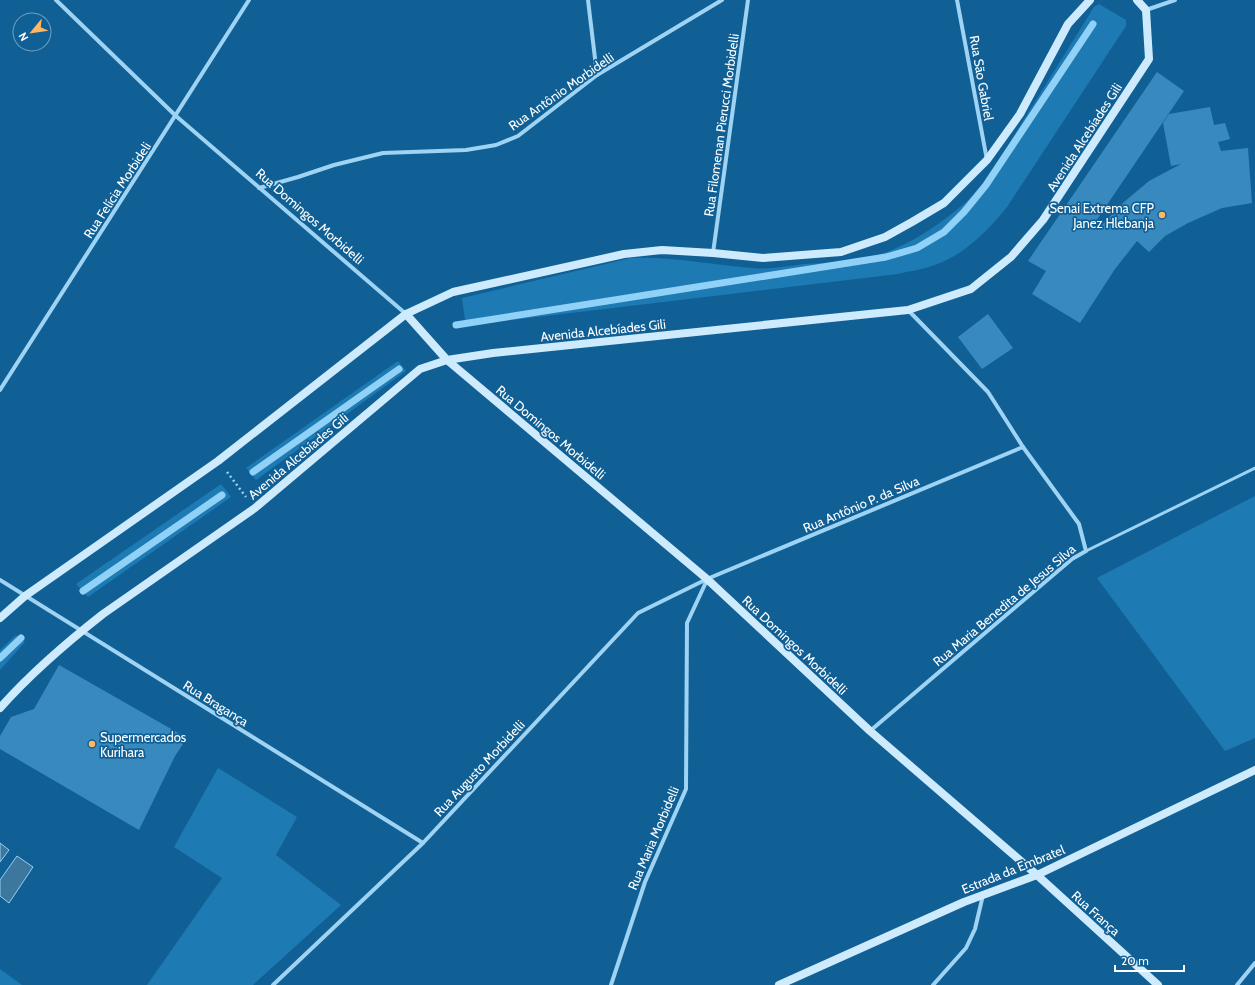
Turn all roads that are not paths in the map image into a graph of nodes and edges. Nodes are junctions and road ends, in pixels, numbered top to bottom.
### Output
1 (56, 0) edge
2 (249, 0) edge
3 (588, 0) edge
4 (722, 0) edge
5 (748, 0) edge
6 (957, 0) edge
7 (1090, 0) edge
8 (1137, 0) edge
9 (1175, 0) edge
10 (1146, 10) junction
11 (597, 75) junction
12 (176, 116) junction
13 (987, 160) junction
14 (259, 188) junction
15 (713, 253) junction
16 (908, 310) junction
17 (406, 314) junction
18 (447, 360) junction
19 (0, 390) edge
20 (1024, 447) junction
21 (1255, 468) edge
22 (1086, 551) junction
23 (707, 579) junction
24 (0, 580) edge
25 (25, 596) junction
26 (0, 618) edge
27 (81, 632) junction
28 (0, 708) edge
29 (870, 731) junction
30 (1255, 770) edge
31 (422, 843) junction
32 (1036, 875) junction
33 (984, 894) junction
34 (1255, 963) edge
35 (273, 985) edge
36 (611, 985) edge
37 (779, 985) edge
38 (934, 985) edge
39 (1158, 985) edge
40 (1237, 985) edge

1 - 12 street, Rua Domingos Morbidelli
2 - 12 street, Rua Felícia Morbideli
3 - 11 street
4 - 11 street, Rua Antônio Morbidelli
5 - 15 street, Rua Filomenan Pierucci Morbidelli
6 - 13 street, Rua São Gabriel
7 - 13 street
8 - 10 street
9 - 10 street
10 - 16 street, Avenida Alcebíades Gili
11 - 14 street, Rua Antônio Morbidelli
12 - 14 street, Rua Domingos Morbidelli
12 - 19 street, Rua Felícia Morbideli
13 - 15 street
14 - 17 street, Rua Domingos Morbidelli
15 - 17 street
16 - 18 street, Avenida Alcebíades Gili
16 - 20 street, Rua Maria Benedita de Jesus Silva
17 - 18 street, Rua Domingos Morbidelli
17 - 25 street
18 - 23 street, Rua Domingos Morbidelli
18 - 27 street, Avenida Alcebíades Gili
20 - 22 street, Rua Maria Benedita de Jesus Silva
20 - 23 street, Rua Antônio P. da Silva
21 - 22 lane
22 - 29 street, Rua Maria Benedita de Jesus Silva
23 - 29 street, Rua Domingos Morbidelli
23 - 31 street, Rua Augusto Morbidelli
23 - 36 street, Rua Maria Morbidelli
24 - 25 street, Rua Bragança
25 - 26 street
25 - 27 street, Rua Bragança
27 - 28 street, Avenida Alcebíades Gili
27 - 31 street, Rua Bragança
29 - 32 street, Rua Domingos Morbidelli
30 - 32 street, Estrada da Embratel
31 - 35 street, Rua Augusto Morbidelli
32 - 33 street, Estrada da Embratel
32 - 39 street, Rua França
33 - 37 street, Estrada da Embratel
33 - 38 street
34 - 40 street

